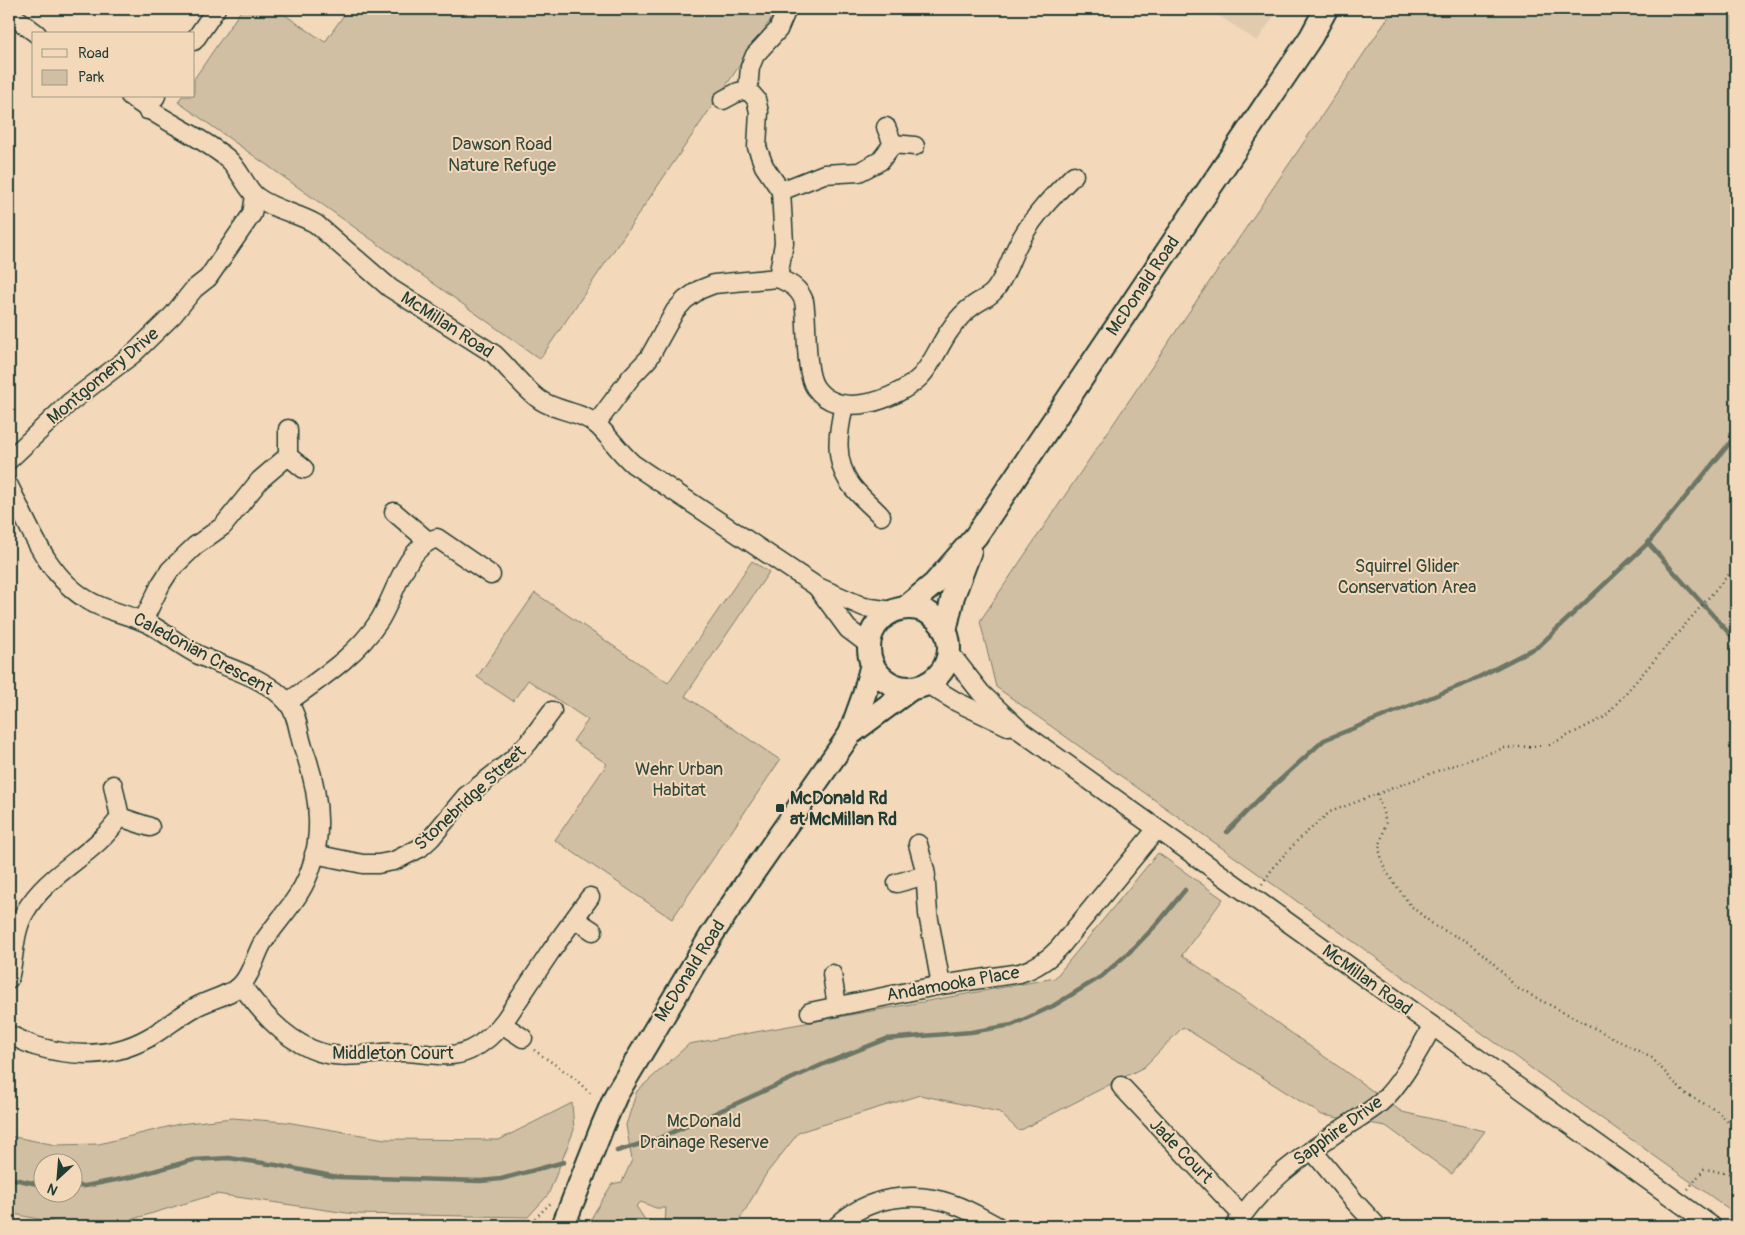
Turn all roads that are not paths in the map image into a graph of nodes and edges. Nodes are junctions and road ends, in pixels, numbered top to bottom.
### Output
1 (216, 9) edge
2 (787, 9) edge
3 (1326, 9) edge
4 (1339, 9) edge
5 (9, 13) edge
6 (34, 32) edge
7 (1311, 37) junction
8 (195, 40) edge
9 (748, 90) junction
10 (136, 98) edge
11 (723, 100) dead end
12 (152, 103) edge
13 (886, 127) dead end
14 (893, 144) junction
15 (915, 146) dead end
16 (1074, 175) dead end
17 (781, 191) junction
18 (255, 196) junction
19 (778, 278) junction
20 (844, 405) junction
21 (596, 424) junction
22 (288, 429) dead end
23 (288, 456) junction
24 (9, 460) edge
25 (304, 469) dead end
26 (9, 486) edge
27 (878, 505) dead end
28 (394, 512) dead end
29 (976, 536) junction
30 (428, 541) junction
31 (491, 575) dead end
32 (816, 586) junction
33 (899, 609) junction
34 (143, 621) junction
35 (947, 642) junction
36 (870, 654) junction
37 (919, 686) junction
38 (288, 702) junction
39 (552, 711) dead end
40 (1022, 732) junction
41 (850, 734) junction
42 (113, 785) dead end
43 (120, 817) junction
44 (150, 827) dead end
45 (1156, 830) junction
46 (918, 844) dead end
47 (314, 854) junction
48 (926, 875) junction
49 (897, 883) dead end
50 (590, 897) dead end
51 (575, 918) junction
52 (593, 931) dead end
53 (832, 974) dead end
54 (9, 979) edge
55 (941, 985) junction
56 (240, 986) junction
57 (837, 1006) junction
58 (810, 1012) dead end
59 (502, 1024) junction
60 (1432, 1027) junction
61 (9, 1035) edge
62 (523, 1038) road end
63 (1121, 1086) dead end
64 (1312, 1150) junction
65 (1238, 1220) edge
66 (563, 1226) edge
67 (837, 1226) edge
68 (997, 1226) edge
69 (1377, 1226) edge
70 (1712, 1226) edge

1 - 8 street
2 - 9 street
3 - 7 main road, McDonald Road
4 - 7 main road, McDonald Road
5 - 6 street
7 - 29 main road, McDonald Road
9 - 11 street
9 - 17 street
10 - 12 street, McMillan Road
12 - 18 street, McMillan Road
13 - 14 street
14 - 15 street
14 - 17 street
16 - 20 street
17 - 19 street
18 - 21 street, McMillan Road
18 - 24 street, Montgomery Drive
19 - 20 street
19 - 21 street
20 - 27 street
21 - 32 street, McMillan Road
22 - 23 street
23 - 25 street
23 - 34 street
26 - 34 street, Caledonian Crescent
28 - 30 street
29 - 33 main road, McDonald Road
29 - 35 main road, McDonald Road
30 - 31 street
30 - 38 street
32 - 33 street, McMillan Road
32 - 36 street, McMillan Road
33 - 35 main road
33 - 36 main road
34 - 38 street, Caledonian Crescent
35 - 37 main road
35 - 40 street, McMillan Road
36 - 37 main road
36 - 41 main road, McDonald Road
37 - 40 street, McMillan Road
37 - 41 main road, McDonald Road
38 - 47 street, Caledonian Crescent
39 - 47 street, Stonebridge Street
40 - 45 street, McMillan Road
41 - 66 main road, McDonald Road
42 - 43 street
43 - 44 street
43 - 54 street
45 - 55 street, Andamooka Place
45 - 60 street, McMillan Road
46 - 48 street
47 - 56 street, Caledonian Crescent
48 - 49 street
48 - 55 street
50 - 51 street, Middleton Court
51 - 52 street
51 - 59 street, Middleton Court
53 - 57 street
55 - 57 street, Andamooka Place
56 - 59 street, Middleton Court
56 - 61 street
57 - 58 street, Andamooka Place
59 - 62 street
60 - 64 street, Sapphire Drive
60 - 70 street, McMillan Road
63 - 65 street, Jade Court
64 - 65 street, Sapphire Drive
64 - 69 street
67 - 68 street

